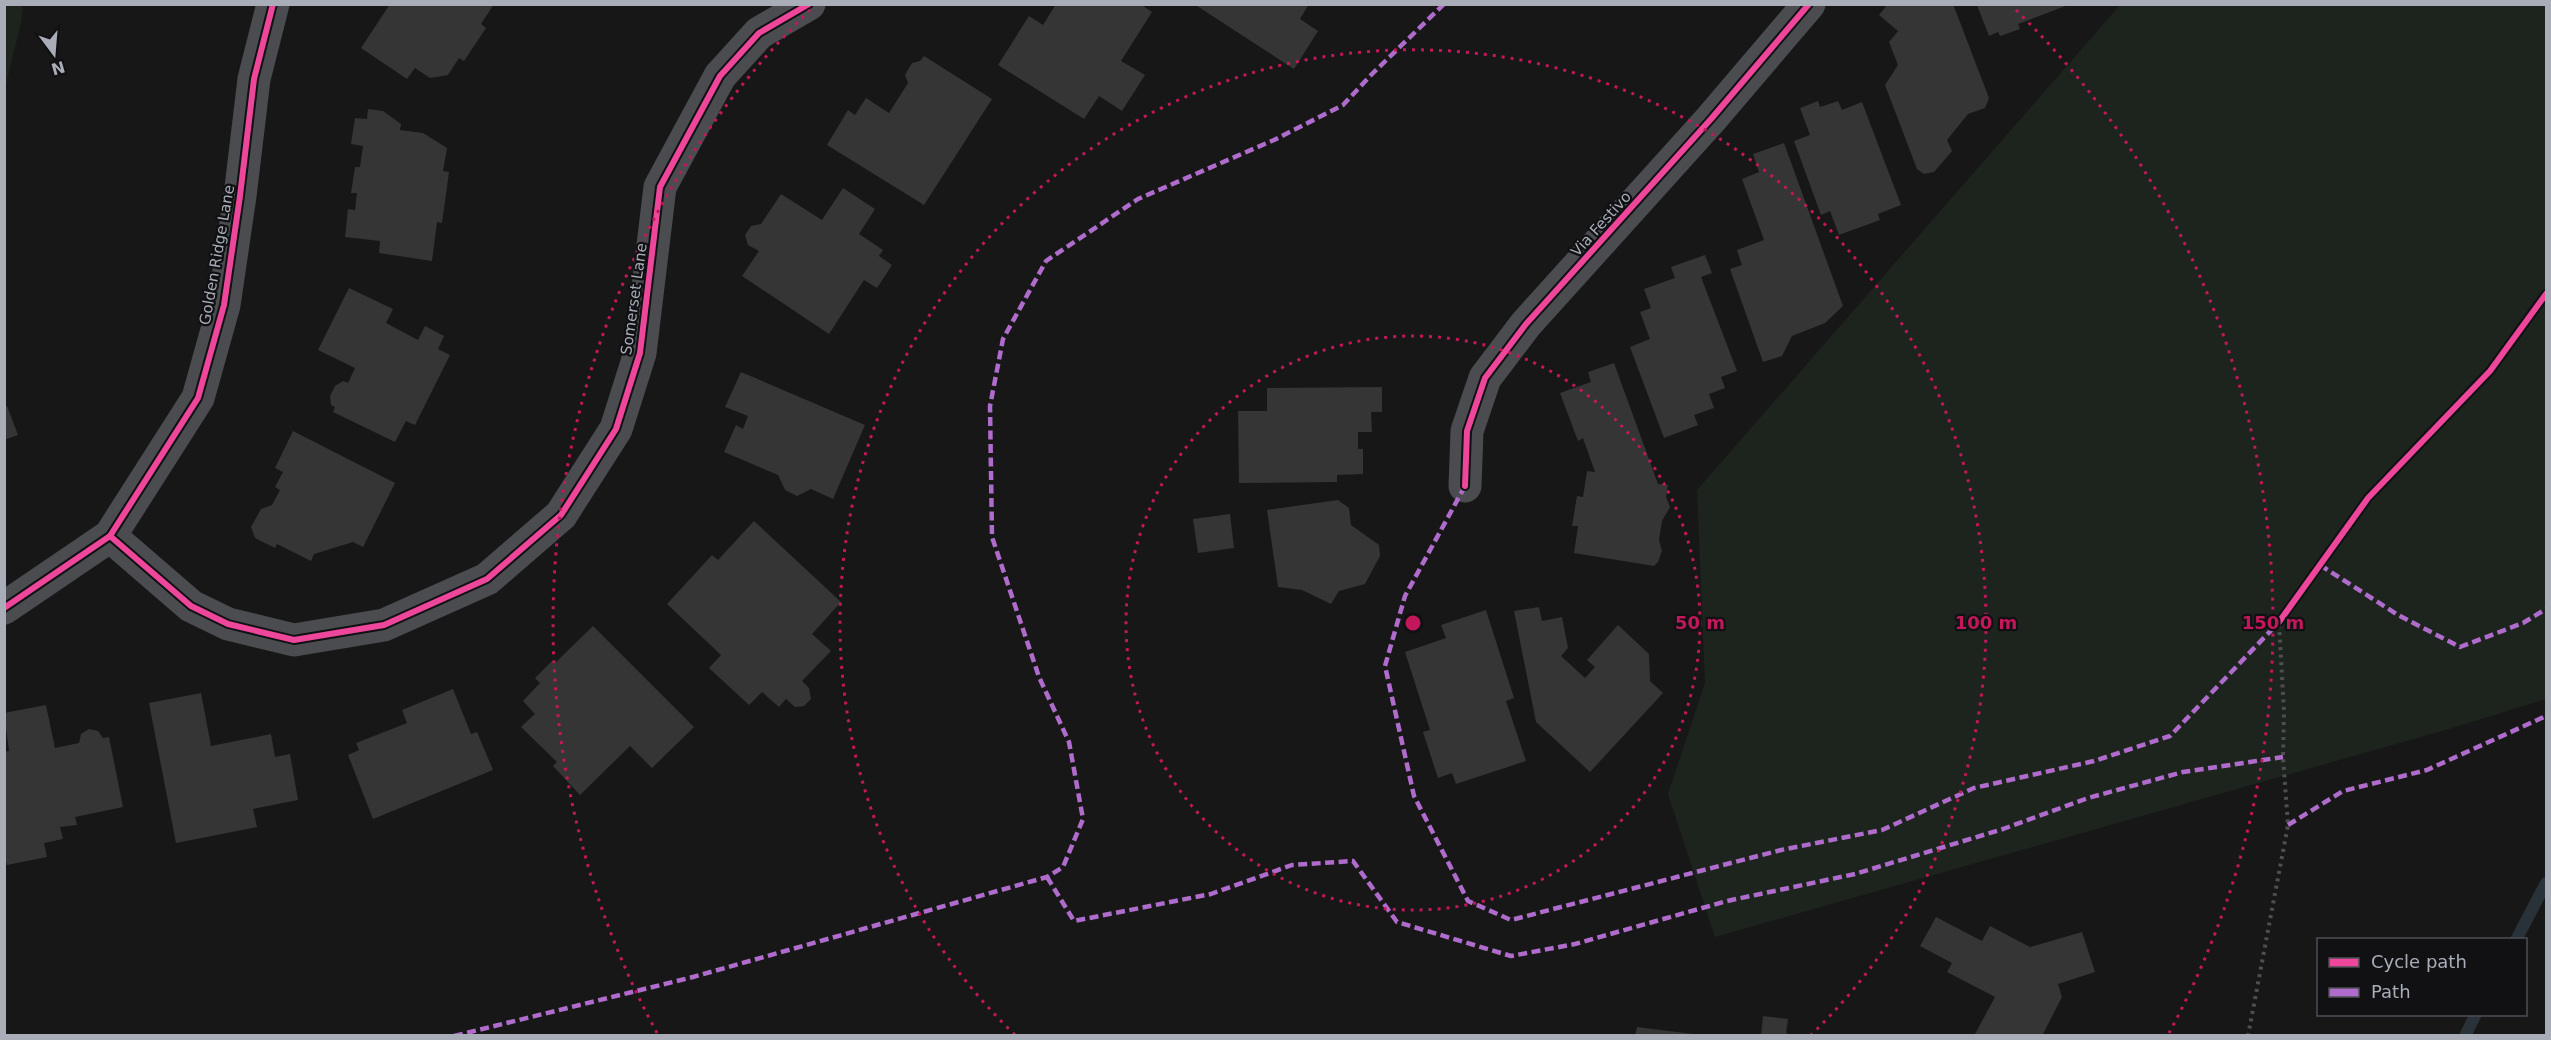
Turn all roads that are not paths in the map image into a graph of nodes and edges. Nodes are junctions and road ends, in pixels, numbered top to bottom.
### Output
1 (273, 4) edge
2 (809, 4) edge
3 (1809, 4) edge
4 (1465, 486) dead end
5 (110, 536) junction
6 (4, 608) edge

1 - 5 street, Golden Ridge Lane
2 - 5 street, Somerset Lane
3 - 4 street, Via Festivo
5 - 6 street, Golden Ridge Lane

